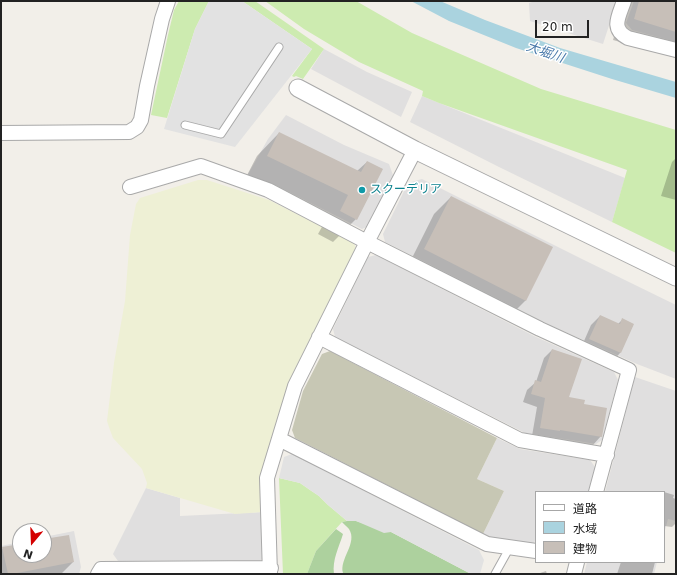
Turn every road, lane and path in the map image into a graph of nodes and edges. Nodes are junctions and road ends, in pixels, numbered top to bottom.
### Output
1 (168, 1) edge
2 (624, 1) edge
3 (279, 47) dead end
4 (676, 50) edge
5 (298, 88) dead end
6 (185, 125) dead end
7 (1, 133) edge
8 (415, 150) junction
9 (130, 187) dead end
10 (367, 242) junction
11 (676, 277) edge
12 (318, 337) junction
13 (279, 439) junction
14 (607, 455) junction
15 (596, 491) edge
16 (510, 547) junction
17 (535, 551) edge
18 (577, 563) edge
19 (270, 571) edge
20 (98, 574) edge
21 (495, 574) edge
22 (574, 574) edge

1 - 7 street
2 - 4 street
3 - 6 lane
5 - 8 street
8 - 10 street
8 - 11 street
9 - 10 street
10 - 12 street
10 - 14 street
12 - 13 street
12 - 14 street
13 - 16 street
13 - 19 street
14 - 15 street
16 - 17 street
16 - 21 lane
18 - 22 street
19 - 20 street

